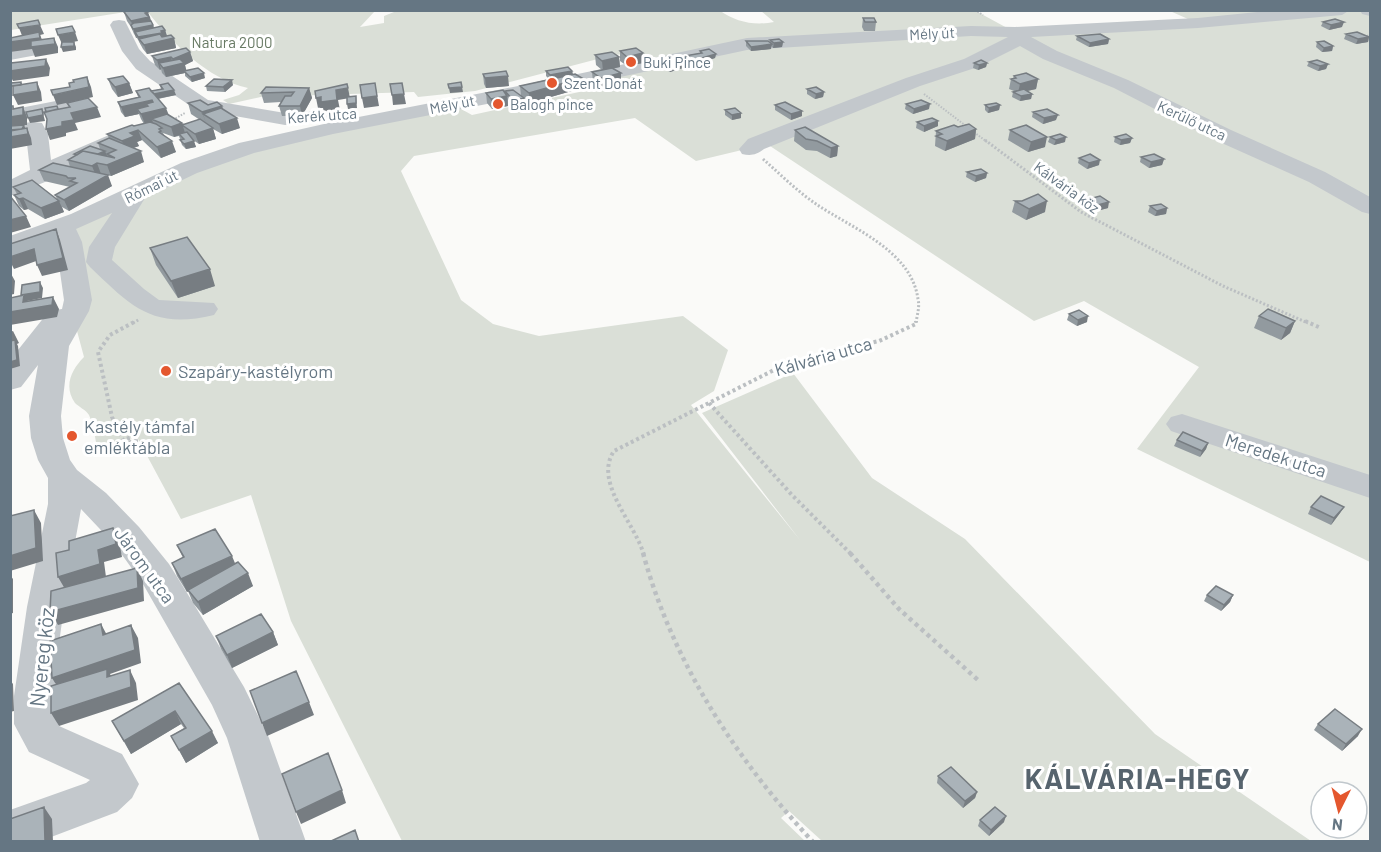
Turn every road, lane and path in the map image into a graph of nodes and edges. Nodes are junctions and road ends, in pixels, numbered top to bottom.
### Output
1 (1342, 10) edge
2 (119, 25) dead end
3 (1018, 35) junction
4 (913, 82) junction
5 (452, 104) junction
6 (66, 105) edge
7 (10, 116) edge
8 (285, 119) junction
9 (160, 124) edge
10 (10, 130) edge
11 (247, 148) junction
12 (750, 149) joint
13 (42, 175) junction
14 (10, 189) edge
15 (135, 194) junction
16 (1371, 207) edge
17 (63, 226) junction
18 (10, 245) edge
19 (78, 297) junction
20 (154, 308) junction
21 (204, 309) dead end
22 (1321, 328) dead end
23 (10, 381) edge
24 (709, 402) junction
25 (1182, 424) dead end
26 (117, 445) dead end
27 (66, 478) junction
28 (1371, 486) edge
29 (978, 680) dead end
30 (10, 831) edge
31 (283, 842) edge
32 (813, 842) edge

1 - 3 street, Mély út
2 - 8 street, Kerék utca
3 - 4 street
3 - 5 street, Mély út
3 - 16 street, Kerülő utca
4 - 12 street
4 - 22 path, Kálvária köz
5 - 8 street, Kerék utca
5 - 11 street, Mély út
6 - 7 street
8 - 11 street, Római út
9 - 13 street
10 - 13 street
11 - 15 street, Római út
12 - 24 path, Kálvária utca
13 - 14 street
15 - 17 street, Római út
15 - 20 street
17 - 18 street, Római út
17 - 19 street
19 - 23 street
19 - 27 street, Járom utca
20 - 21 street
20 - 26 path
24 - 29 path
24 - 32 path, Kálvária utca
25 - 28 street, Meredek utca
27 - 30 street, Nyereg köz
27 - 31 street, Járom utca

